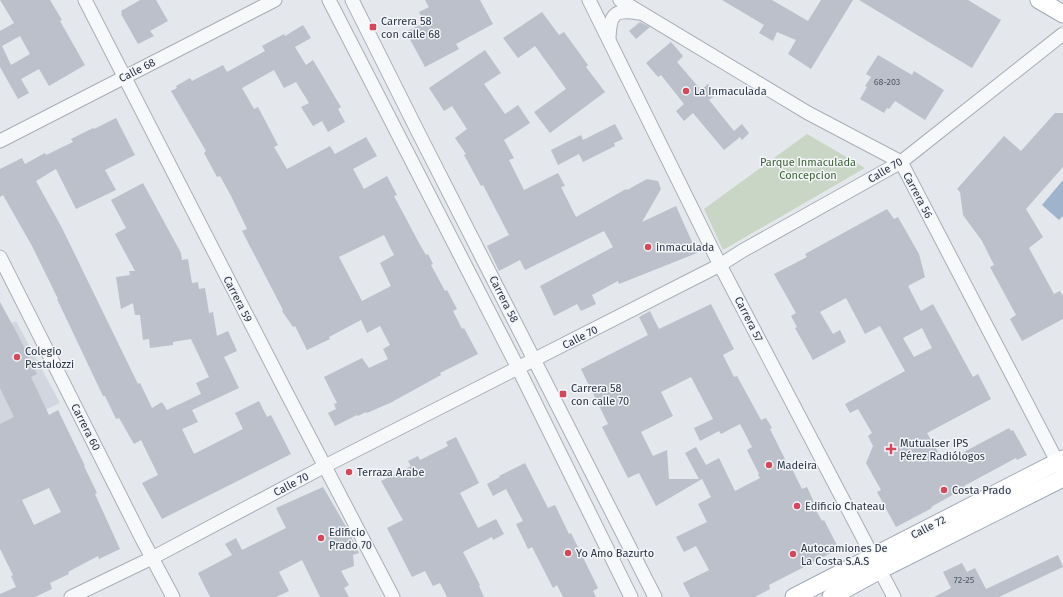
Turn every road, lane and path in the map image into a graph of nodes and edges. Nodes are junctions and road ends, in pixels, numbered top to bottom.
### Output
1 (86, 0) edge
2 (275, 0) edge
3 (329, 0) edge
4 (352, 0) edge
5 (589, 0) edge
6 (620, 0) edge
7 (1039, 0) edge
8 (641, 13) junction
9 (1063, 14) edge
10 (1063, 34) edge
11 (609, 38) junction
12 (125, 76) junction
13 (0, 141) edge
14 (901, 162) junction
15 (0, 257) edge
16 (720, 265) junction
17 (535, 360) junction
18 (518, 368) junction
19 (1061, 464) edge
20 (325, 466) junction
21 (1063, 478) edge
22 (152, 558) junction
23 (877, 563) junction
24 (71, 597) edge
25 (173, 597) edge
26 (393, 597) edge
27 (631, 597) edge
28 (655, 597) edge
29 (794, 597) edge
30 (831, 597) edge
31 (894, 597) edge

1 - 12 street, Carrera 59
2 - 12 street, Calle 68
3 - 18 street, Carrera 58
4 - 17 street, Carrera 58
5 - 11 street, Carrera 57
6 - 8 street, Carrera 56
7 - 9 main road
8 - 11 street
8 - 14 street, Carrera 56
10 - 14 street, Calle 70
11 - 16 street, Carrera 57
12 - 13 street, Calle 68
12 - 20 street, Carrera 59
14 - 16 street, Calle 70
14 - 19 street, Carrera 56
15 - 22 street, Carrera 60
16 - 17 street, Calle 70
16 - 23 street, Carrera 57
17 - 18 street, Calle 70
17 - 28 street, Carrera 58
18 - 20 street, Calle 70
18 - 27 street, Carrera 58
19 - 23 main road, Calle 72
20 - 22 street, Calle 70
20 - 26 street, Carrera 59
21 - 23 main road, Calle 72
22 - 24 street, Calle 70
22 - 25 street, Carrera 60
23 - 29 main road, Calle 72
23 - 30 main road, Calle 72
23 - 31 street, Carrera 57

